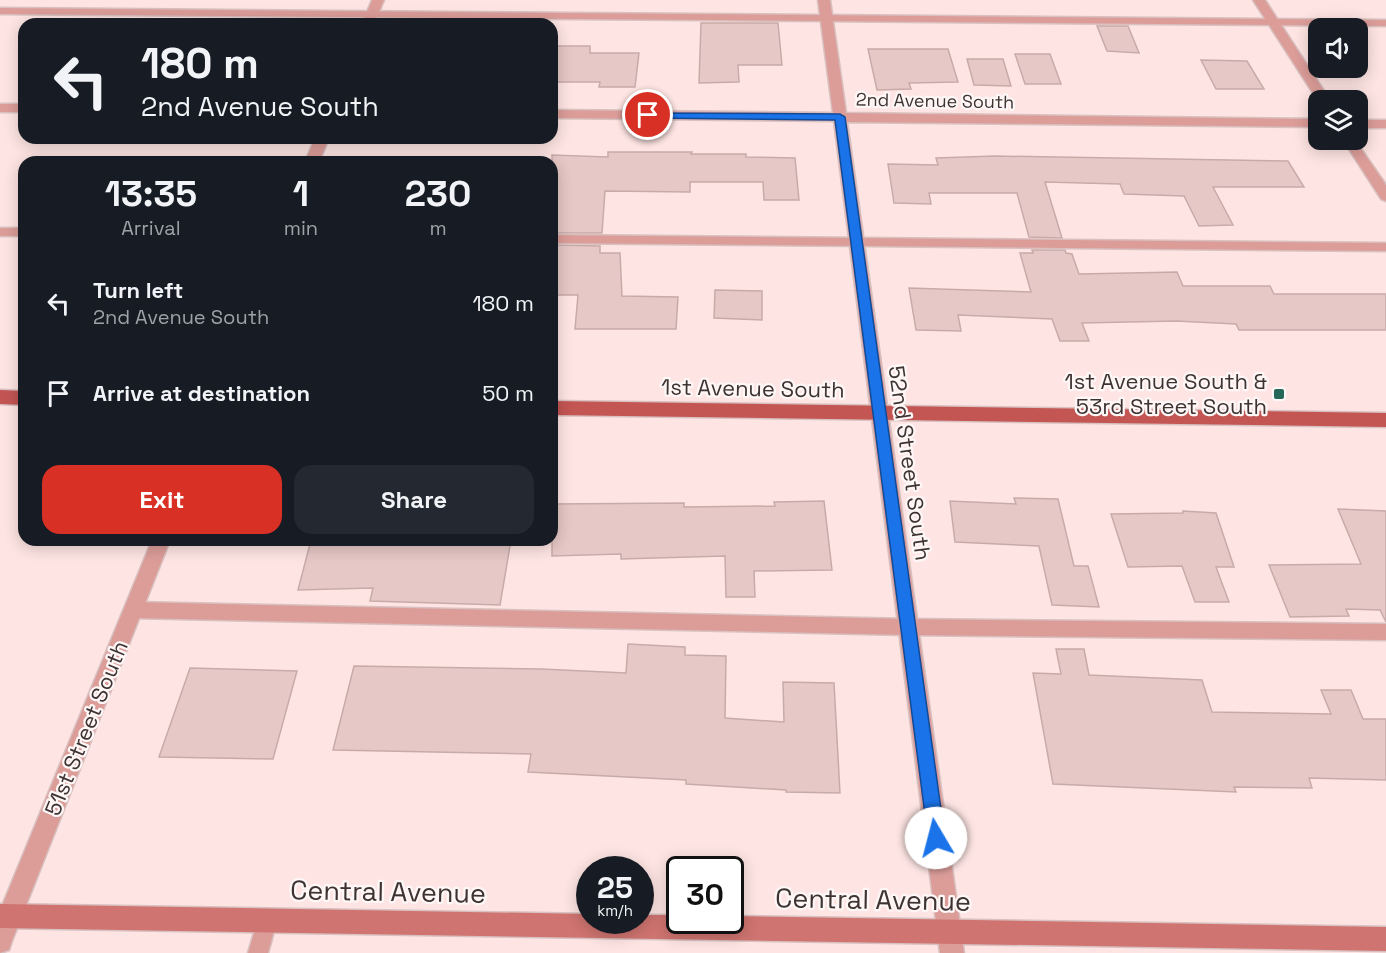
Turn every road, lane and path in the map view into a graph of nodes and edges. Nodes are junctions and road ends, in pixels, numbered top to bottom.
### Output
1 (378, 0) edge
2 (824, 0) edge
3 (1258, 0) edge
4 (0, 11) edge
5 (324, 18) edge
6 (370, 18) edge
7 (558, 19) edge
8 (827, 19) junction
9 (1273, 23) junction
10 (1386, 23) edge
11 (1317, 90) edge
12 (0, 108) edge
13 (18, 108) edge
14 (558, 114) edge
15 (840, 117) junction
16 (1308, 123) edge
17 (1368, 124) edge
18 (1386, 124) edge
19 (1356, 150) edge
20 (1386, 196) edge
21 (0, 232) edge
22 (18, 232) edge
23 (558, 238) edge
24 (856, 242) junction
25 (1386, 247) edge
26 (0, 397) edge
27 (18, 398) edge
28 (558, 408) edge
29 (880, 413) junction
30 (1386, 420) edge
31 (159, 546) edge
32 (133, 610) junction
33 (908, 627) junction
34 (1386, 632) edge
35 (5, 916) edge
36 (267, 920) junction
37 (1386, 939) edge
38 (0, 941) edge
39 (950, 942) edge
40 (258, 953) edge

1 - 6 street
2 - 8 street, 52nd Street South
3 - 9 street
4 - 5 lane
7 - 8 lane
8 - 9 lane
8 - 15 street, 52nd Street South
9 - 10 lane
9 - 11 street
12 - 13 street
14 - 15 street, 2nd Avenue South
15 - 16 street, 2nd Avenue South
15 - 24 street, 52nd Street South
17 - 18 street
19 - 20 street
21 - 22 lane
23 - 24 lane
24 - 25 lane
24 - 29 street, 52nd Street South
26 - 27 main road
28 - 29 main road, 1st Avenue South
29 - 30 main road, 1st Avenue South
29 - 33 street, 52nd Street South
31 - 32 street, 51st Street South
32 - 33 lane
32 - 35 street, 51st Street South
33 - 34 lane
33 - 39 street, 52nd Street South
35 - 36 main road, Central Avenue
35 - 38 street, 51st Street South
36 - 39 main road, Central Avenue
36 - 40 lane
37 - 39 main road, Central Avenue

